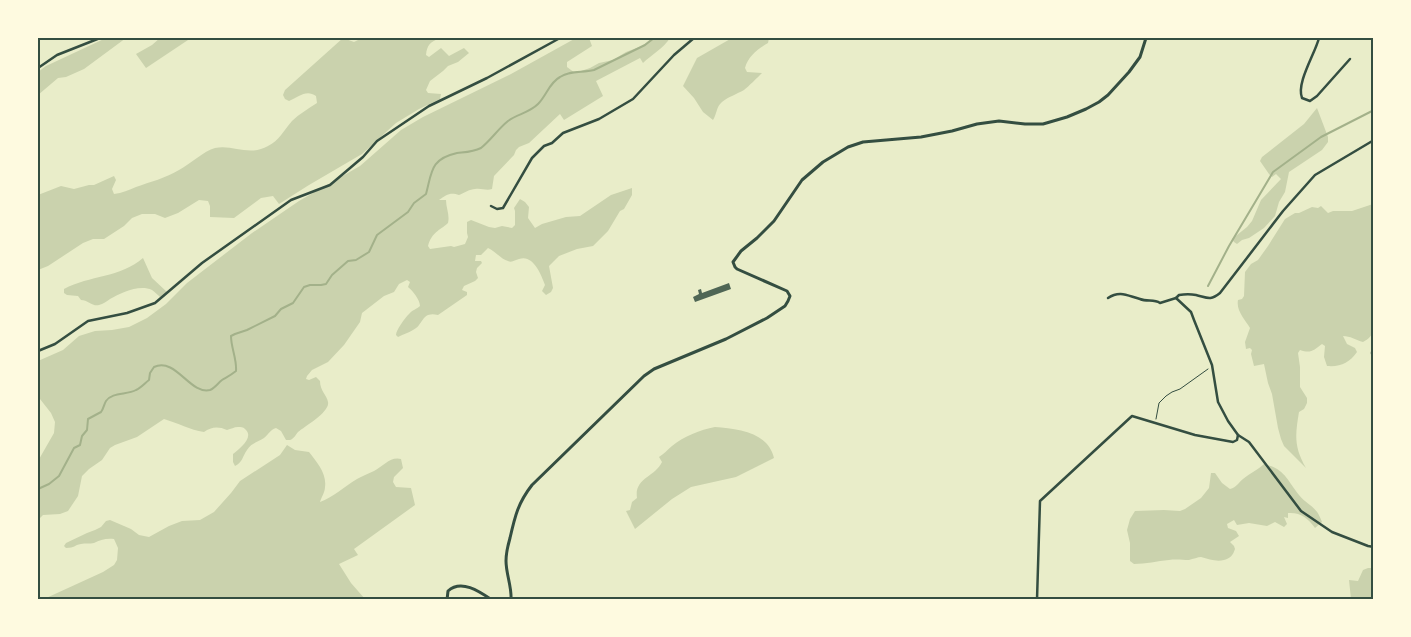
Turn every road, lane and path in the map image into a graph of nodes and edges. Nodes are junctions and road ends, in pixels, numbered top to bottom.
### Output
1 (100, 38) edge
2 (560, 38) edge
3 (694, 38) edge
4 (1146, 38) edge
5 (1320, 38) edge
6 (1350, 59) dead end
7 (38, 68) edge
8 (1374, 140) edge
9 (491, 206) dead end
10 (1108, 298) dead end
11 (1176, 298) junction
12 (1374, 339) edge
13 (38, 351) edge
14 (1212, 365) junction
15 (1374, 365) edge
16 (1155, 422) junction
17 (1238, 435) junction
18 (1374, 547) edge
19 (447, 600) edge
20 (492, 600) edge
21 (511, 600) edge
22 (1037, 600) edge

1 - 7 street
2 - 13 street
3 - 9 street
4 - 21 street
5 - 6 street
8 - 11 street
10 - 11 street
11 - 14 street
12 - 15 street
14 - 16 path
14 - 17 street
16 - 17 street
16 - 22 street
17 - 18 street
19 - 20 street

